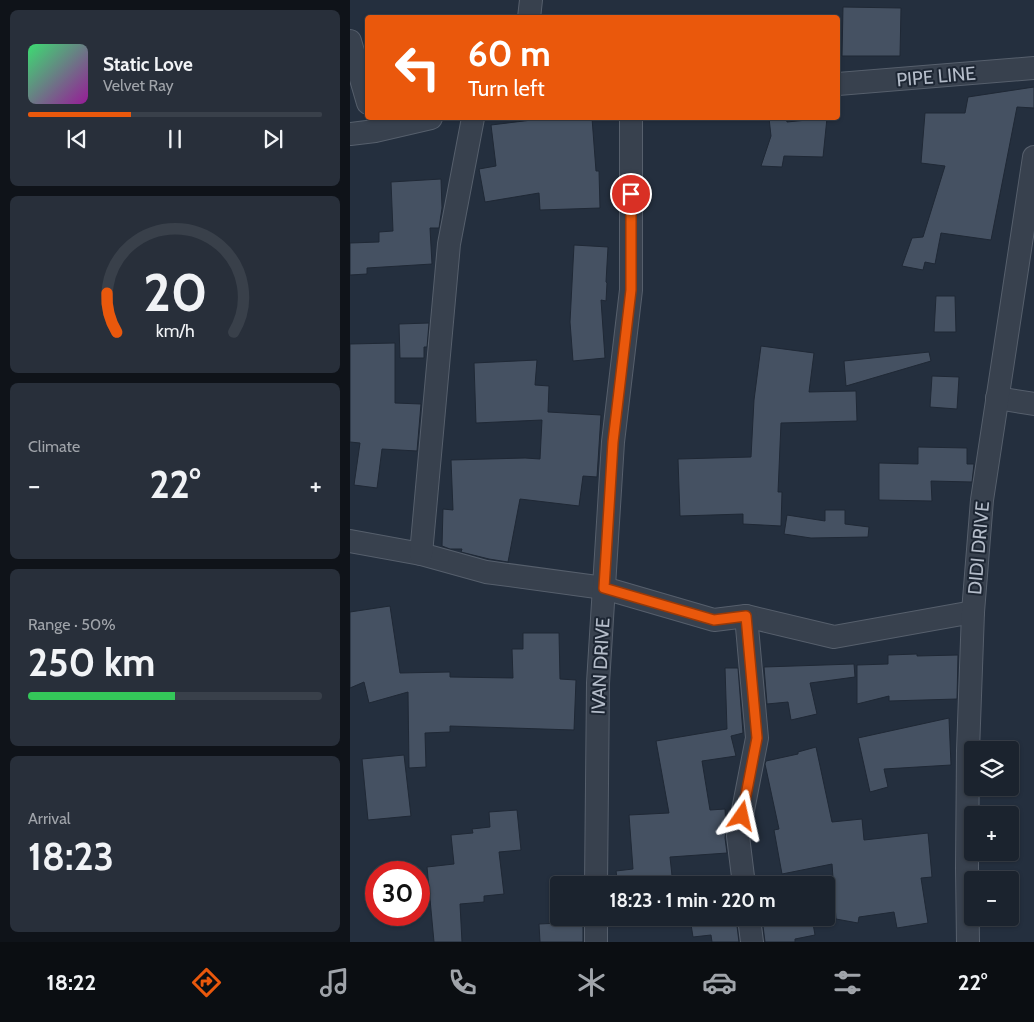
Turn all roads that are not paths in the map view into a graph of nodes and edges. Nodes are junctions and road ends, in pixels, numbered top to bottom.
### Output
1 (532, 0) edge
2 (530, 15) edge
3 (350, 41) edge
4 (1034, 68) edge
5 (840, 84) edge
6 (365, 93) edge
7 (412, 120) edge
8 (473, 120) edge
9 (631, 120) edge
10 (374, 124) edge
11 (350, 134) edge
12 (1034, 157) edge
13 (997, 398) junction
14 (1034, 404) edge
15 (350, 541) edge
16 (421, 554) junction
17 (604, 588) junction
18 (972, 612) junction
19 (746, 616) junction
20 (596, 876) edge
21 (743, 876) edge
22 (596, 926) edge
23 (750, 926) edge
24 (596, 942) edge
25 (752, 942) edge
26 (968, 942) edge

1 - 2 street
3 - 6 street
4 - 5 street, PIPE LINE
7 - 10 street
8 - 16 street
9 - 17 street, IVAN DRIVE
10 - 11 street
12 - 13 street, DIDI DRIVE
13 - 14 street
13 - 18 street, DIDI DRIVE
15 - 16 street
16 - 17 street
17 - 19 street
17 - 20 street, IVAN DRIVE
18 - 19 street
18 - 26 street, DIDI DRIVE
19 - 21 street
22 - 24 street
23 - 25 street

